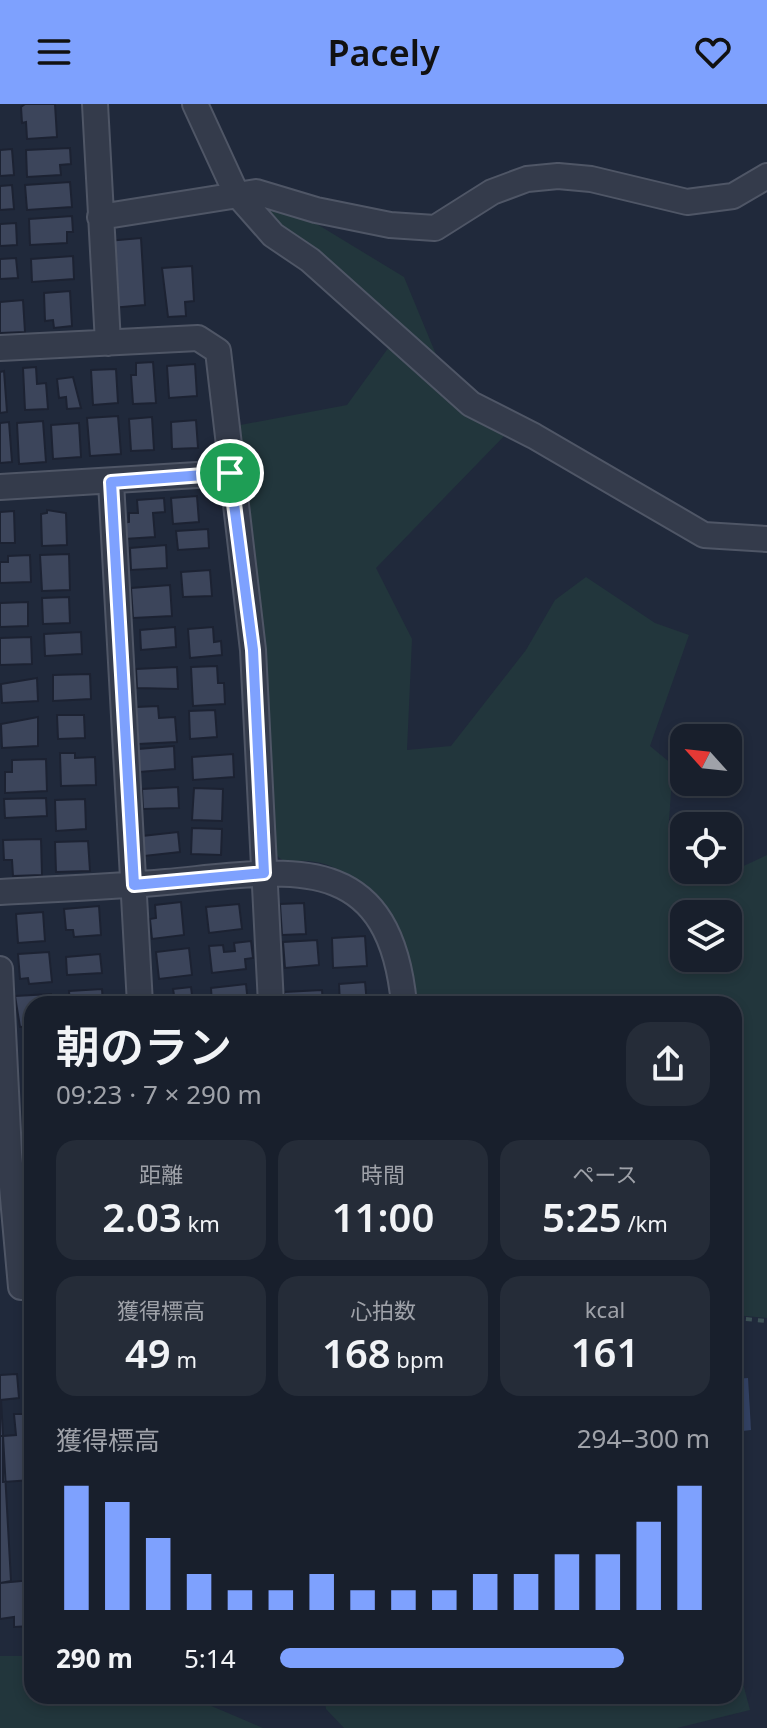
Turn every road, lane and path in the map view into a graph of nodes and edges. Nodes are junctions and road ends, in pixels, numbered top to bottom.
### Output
1 (95, 104) edge
2 (195, 104) edge
3 (767, 176) edge
4 (236, 193) junction
5 (100, 217) junction
6 (108, 343) junction
7 (0, 348) edge
8 (230, 473) junction
9 (111, 482) junction
10 (0, 487) edge
11 (767, 539) edge
12 (264, 873) junction
13 (134, 885) junction
14 (0, 892) edge
15 (0, 969) edge
16 (140, 996) edge
17 (271, 996) edge
18 (403, 996) edge
19 (1, 1023) edge
20 (5, 1153) edge
21 (18, 1288) edge
22 (742, 1319) edge
23 (767, 1321) edge

1 - 5 street
2 - 4 street
3 - 4 street
4 - 5 street
4 - 11 street
5 - 6 street
6 - 7 street
6 - 8 street
8 - 9 street
8 - 12 street
9 - 10 street
9 - 13 street
12 - 13 street
12 - 17 street
12 - 18 street
13 - 14 street
13 - 16 street
15 - 19 street
19 - 20 street
20 - 21 street
22 - 23 path

